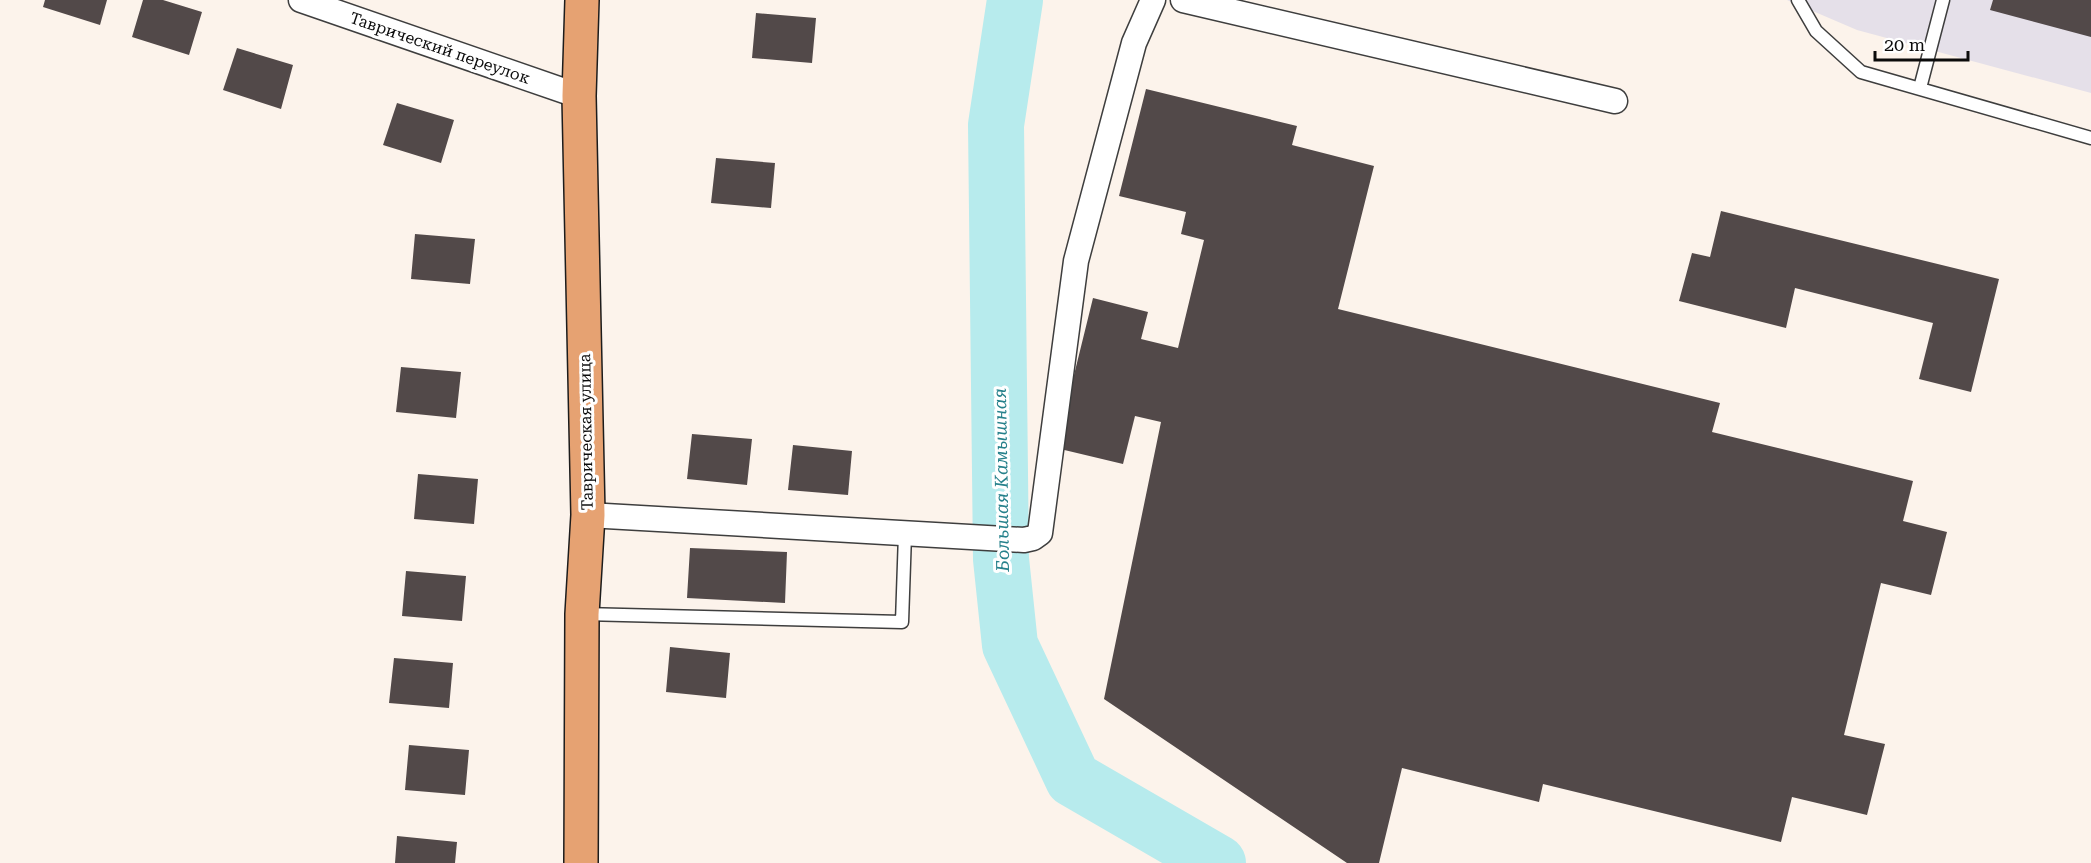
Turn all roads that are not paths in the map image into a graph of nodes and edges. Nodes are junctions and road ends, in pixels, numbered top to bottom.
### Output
1 (301, 0) edge
2 (582, 0) edge
3 (1153, 0) edge
4 (1183, 0) edge
5 (1798, 0) edge
6 (1943, 0) edge
7 (1920, 88) junction
8 (579, 96) junction
9 (1615, 101) dead end
10 (2091, 138) edge
11 (588, 514) junction
12 (905, 534) junction
13 (582, 614) junction
14 (580, 863) edge

1 - 8 street, Таврический переулок
2 - 8 main road, Таврическая улица
3 - 12 street
4 - 9 street
5 - 7 lane
6 - 7 lane
7 - 10 lane
8 - 11 main road, Таврическая улица
11 - 12 street
11 - 13 main road, Таврическая улица
12 - 13 lane
13 - 14 main road, Таврическая улица

